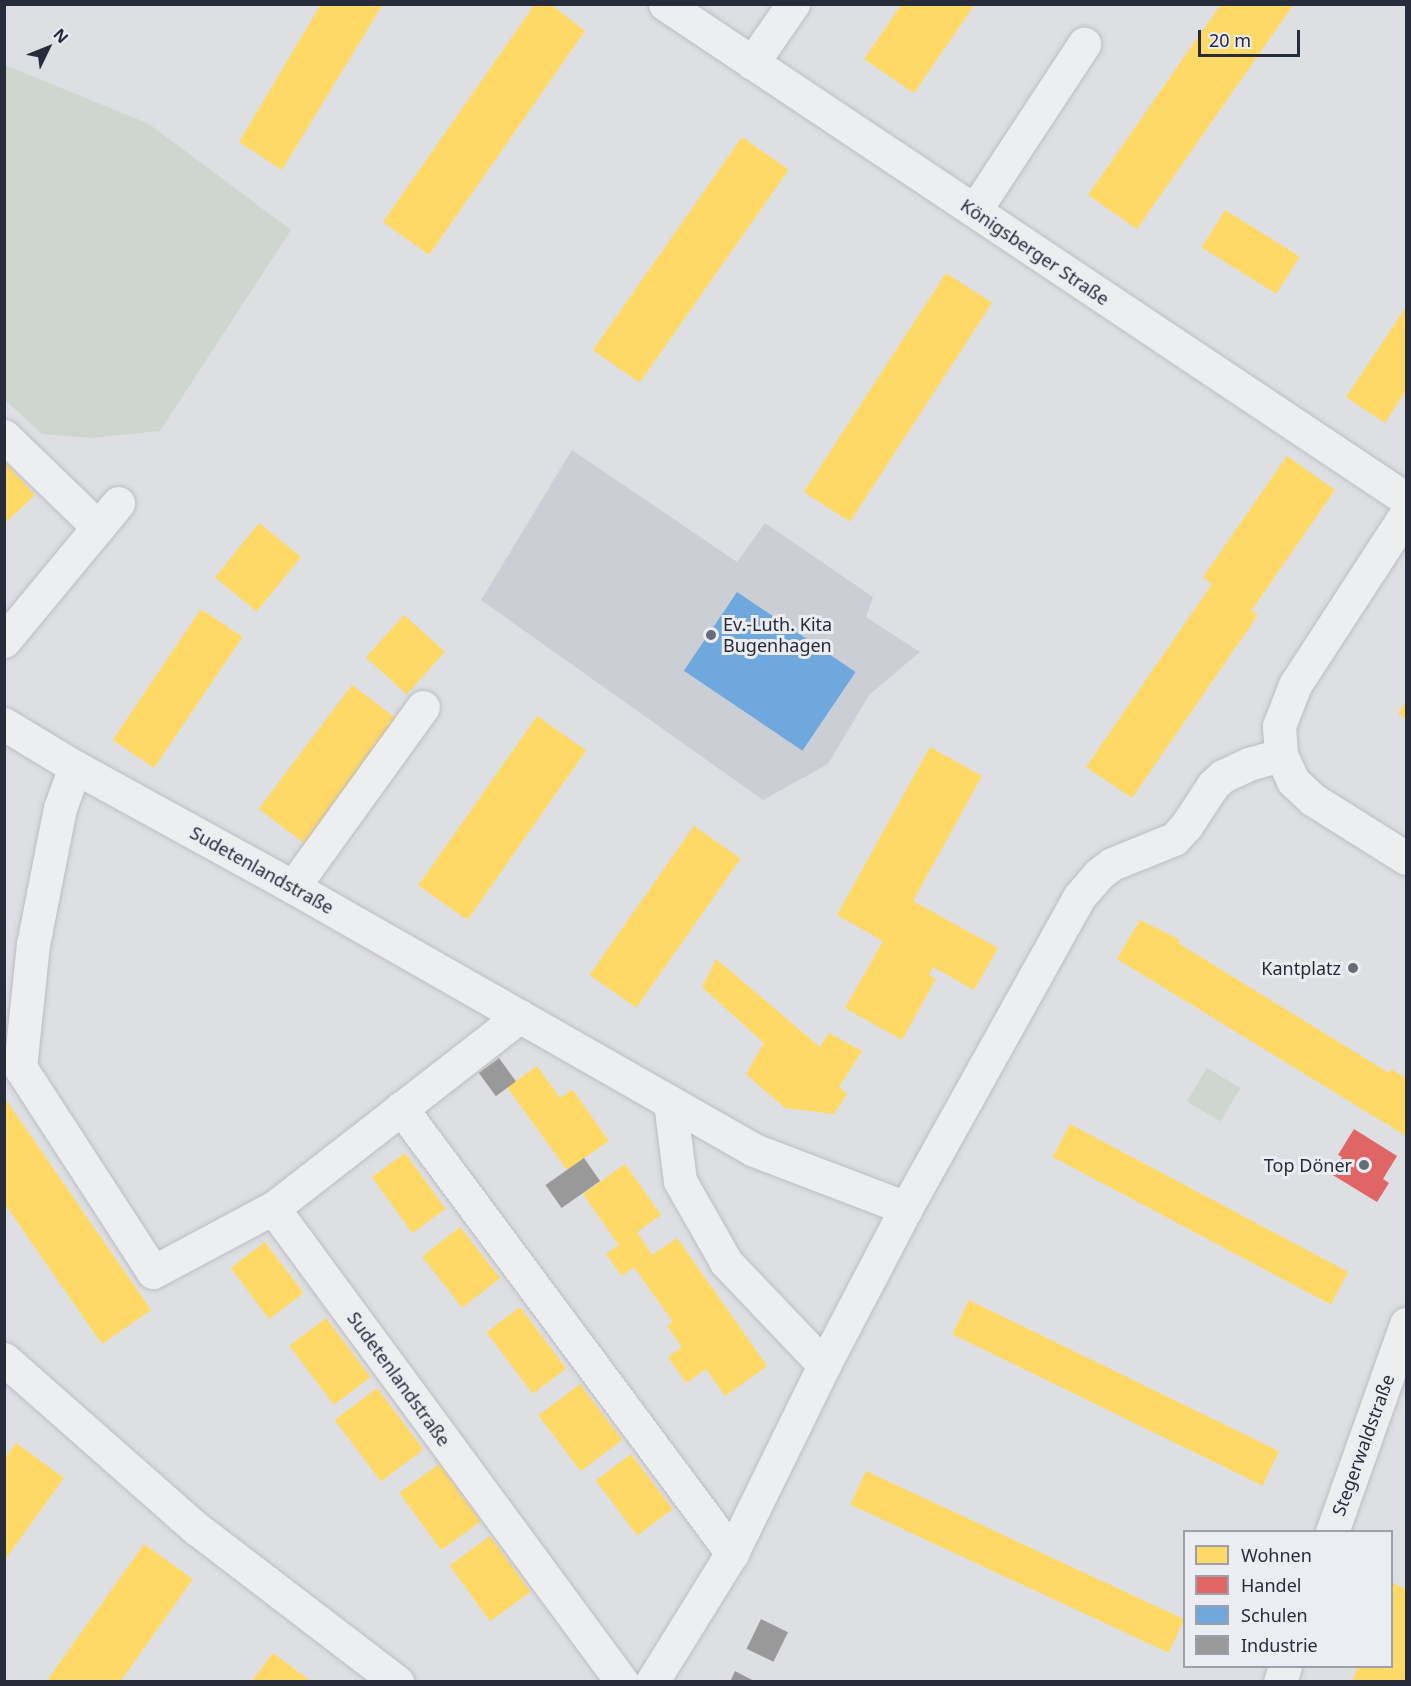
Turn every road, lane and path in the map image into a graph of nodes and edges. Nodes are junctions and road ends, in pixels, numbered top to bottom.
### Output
1 (664, 4) edge
2 (793, 4) edge
3 (1084, 44) dead end
4 (752, 63) junction
5 (975, 210) junction
6 (4, 436) edge
7 (1407, 499) edge
8 (1407, 514) edge
9 (9, 626) edge
10 (423, 707) dead end
11 (4, 724) edge
12 (1281, 755) junction
13 (75, 768) junction
14 (1407, 858) edge
15 (293, 886) junction
16 (520, 1016) junction
17 (670, 1102) junction
18 (401, 1108) junction
19 (273, 1208) junction
20 (906, 1208) junction
21 (1407, 1324) edge
22 (4, 1359) edge
23 (824, 1365) junction
24 (1333, 1530) edge
25 (732, 1553) junction
26 (397, 1682) edge
27 (622, 1682) edge
28 (652, 1682) edge

1 - 4 street, Königsberger Straße
2 - 4 street
3 - 5 street
4 - 5 street, Königsberger Straße
5 - 7 street, Königsberger Straße
6 - 9 street
8 - 12 street
10 - 15 street
11 - 13 street, Sudetenlandstraße
12 - 14 street
12 - 20 street
13 - 15 street, Sudetenlandstraße
13 - 19 street
15 - 16 street, Sudetenlandstraße
16 - 17 street, Sudetenlandstraße
16 - 18 street
17 - 20 street, Sudetenlandstraße
17 - 23 street
18 - 19 street
18 - 25 street
19 - 27 street, Sudetenlandstraße
20 - 23 street
21 - 24 street, Stegerwaldstraße
22 - 26 street
23 - 25 street
25 - 28 street

